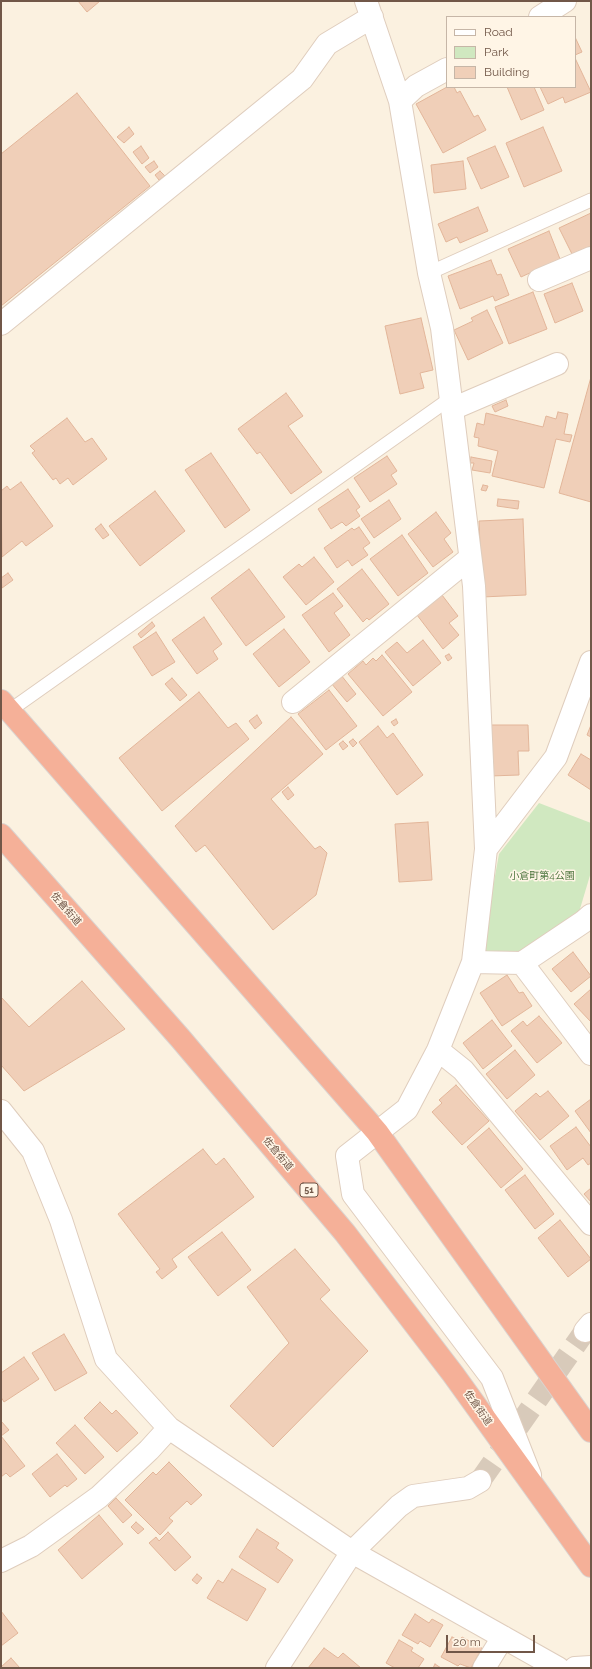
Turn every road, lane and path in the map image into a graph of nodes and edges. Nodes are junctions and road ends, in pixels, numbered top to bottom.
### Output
1 (565, 1) edge
2 (369, 9) edge
3 (542, 16) edge
4 (446, 70) edge
5 (400, 101) junction
6 (591, 200) edge
7 (591, 258) edge
8 (429, 272) junction
9 (539, 280) dead end
10 (1, 324) edge
11 (557, 364) dead end
12 (452, 403) junction
13 (470, 558) junction
14 (591, 662) edge
15 (293, 702) dead end
16 (5, 706) edge
17 (1, 835) edge
18 (486, 849) junction
19 (591, 899) edge
20 (587, 918) edge
21 (473, 962) junction
22 (522, 963) junction
23 (438, 1050) junction
24 (591, 1054) edge
25 (1, 1112) edge
26 (377, 1132) junction
27 (591, 1224) edge
28 (169, 1428) junction
29 (591, 1431) edge
30 (480, 1481) tunnel mouth
31 (536, 1490) junction
32 (352, 1552) junction
33 (1, 1562) edge
34 (591, 1566) edge
35 (503, 1637) junction
36 (280, 1667) edge
37 (591, 1667) edge
38 (484, 1668) edge
39 (558, 1668) edge
40 (575, 1668) edge

1 - 3 street
2 - 5 street
2 - 10 street
4 - 5 street
5 - 8 street
6 - 8 lane
7 - 9 street
8 - 12 street
11 - 12 street
12 - 13 street
12 - 16 lane
13 - 15 street
13 - 18 street
14 - 18 street
16 - 26 highway
17 - 31 highway, 佐倉街道 / 51
18 - 21 street
19 - 20 street
20 - 22 street
21 - 22 street
21 - 23 street
22 - 24 street
23 - 26 street
23 - 27 street
25 - 28 street
26 - 29 highway
26 - 31 street
28 - 32 street
28 - 33 street
30 - 32 street
31 - 34 highway, 佐倉街道 / 51
32 - 35 street
32 - 36 street
35 - 38 street
35 - 39 street
37 - 40 street

